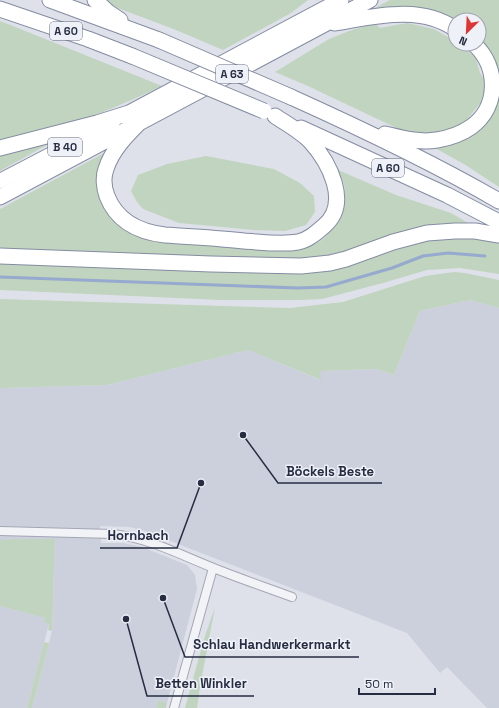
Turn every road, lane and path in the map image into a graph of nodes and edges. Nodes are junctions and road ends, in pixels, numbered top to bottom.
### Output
1 (50, 0) edge
2 (95, 0) edge
3 (322, 0) edge
4 (341, 0) edge
5 (370, 0) edge
6 (0, 9) edge
7 (294, 25) junction
8 (323, 25) junction
9 (447, 25) edge
10 (135, 31) junction
11 (480, 52) edge
12 (270, 114) junction
13 (134, 118) junction
14 (359, 127) junction
15 (0, 148) edge
16 (0, 181) edge
17 (0, 197) edge
18 (499, 201) edge
19 (499, 222) edge
20 (499, 235) edge
21 (0, 256) edge
22 (0, 531) edge
23 (212, 568) junction
24 (292, 598) dead end
25 (174, 708) edge

1 - 10 highway, A 60
2 - 10 highway
3 - 7 highway
4 - 7 highway, A 63
5 - 8 highway, A 63
6 - 12 highway, A 60, bridge
7 - 13 highway, A 63
8 - 9 highway
8 - 13 highway, A 63
10 - 14 highway, A 60, bridge
11 - 14 highway
12 - 13 highway
12 - 19 highway, A 60
13 - 15 highway
13 - 16 highway, B 40
13 - 17 highway, A 63
14 - 18 highway, A 60
20 - 21 highway
22 - 23 street
23 - 24 street
23 - 25 street

